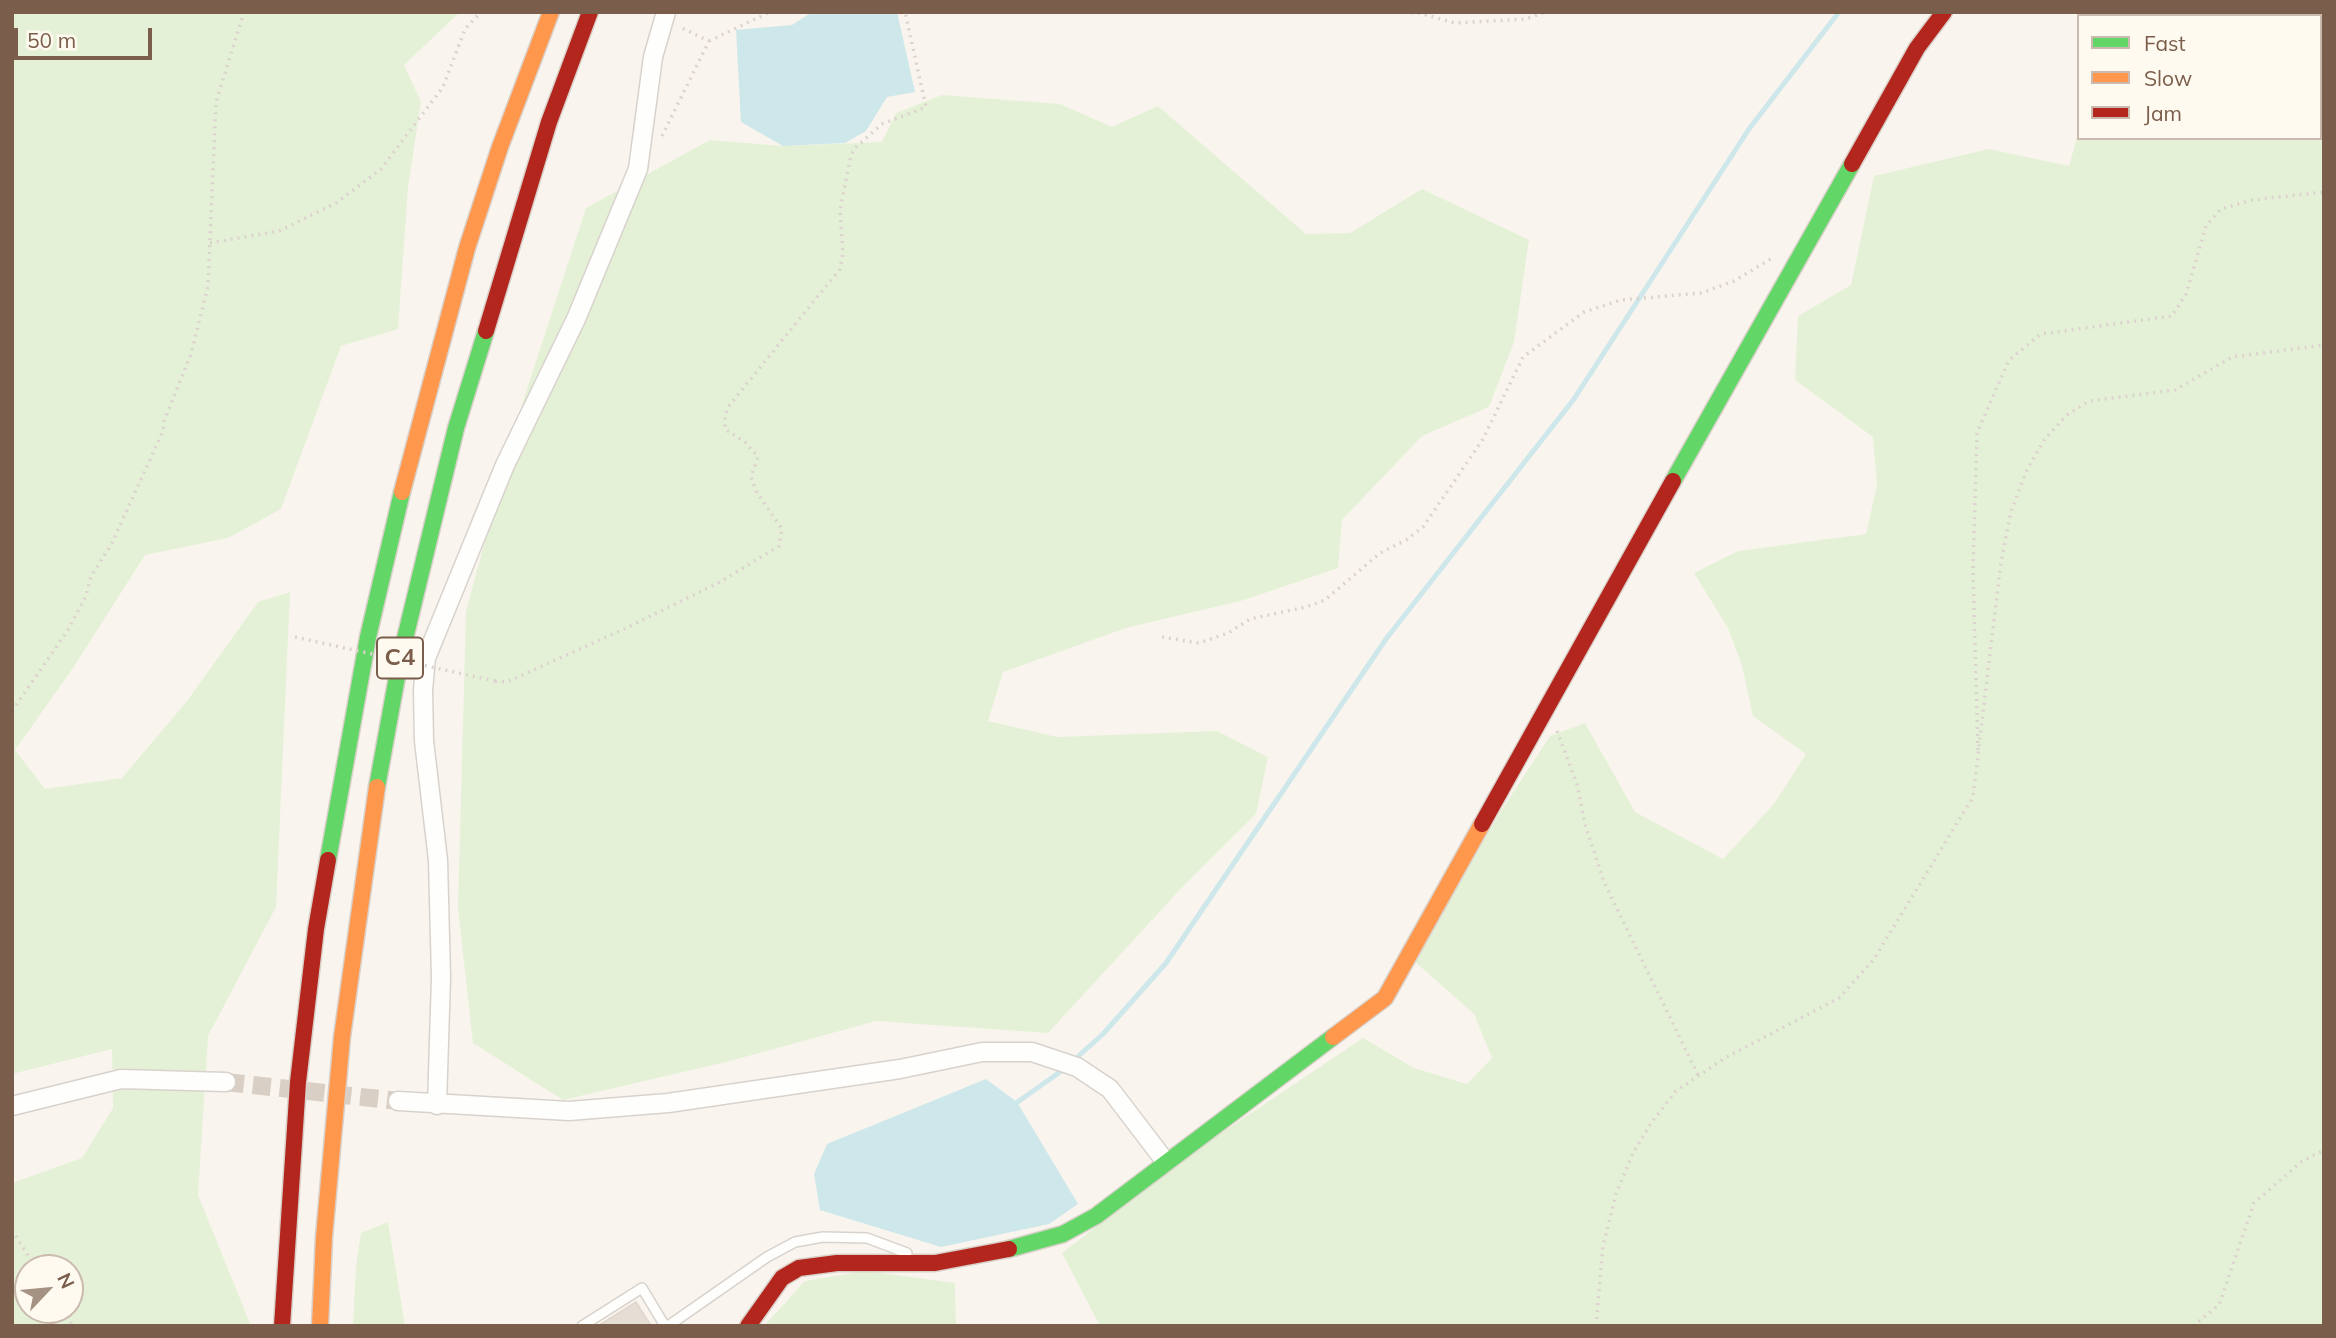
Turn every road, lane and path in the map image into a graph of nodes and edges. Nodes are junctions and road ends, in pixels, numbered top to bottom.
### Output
1 (244, 12) edge
2 (481, 12) edge
3 (551, 12) edge
4 (590, 12) edge
5 (666, 12) edge
6 (770, 12) edge
7 (905, 12) edge
8 (1397, 12) edge
9 (1545, 12) edge
10 (1944, 12) edge
11 (682, 27) dead end
12 (709, 41) junction
13 (657, 145) dead end
14 (2324, 192) edge
15 (209, 243) junction
16 (1801, 252) junction
17 (2324, 345) edge
18 (295, 637) dead end
19 (1162, 637) dead end
20 (1548, 702) junction
21 (12, 711) edge
22 (1979, 762) junction
23 (1699, 1076) junction
24 (226, 1082) tunnel mouth
25 (398, 1101) tunnel mouth
26 (437, 1105) junction
27 (12, 1106) edge
28 (2324, 1150) edge
29 (1165, 1161) junction
30 (12, 1230) edge
31 (27, 1254) edge
32 (935, 1263) junction
33 (282, 1326) edge
34 (320, 1326) edge
35 (582, 1326) edge
36 (667, 1326) edge
37 (748, 1326) edge
38 (1596, 1326) edge
39 (2193, 1326) edge

1 - 15 path
2 - 15 path
3 - 33 main road, C4
4 - 34 main road, C4
5 - 26 street
6 - 12 path
7 - 18 path, bridge
8 - 9 path
10 - 16 main road
11 - 12 path
12 - 13 path
14 - 22 path
15 - 21 path
16 - 19 path
16 - 20 main road
17 - 22 path
20 - 23 path
20 - 29 main road
22 - 23 path
23 - 38 path
24 - 27 street
25 - 26 street
26 - 29 street
28 - 39 path
29 - 32 main road
30 - 31 path
32 - 36 lane
32 - 37 main road
35 - 36 lane

